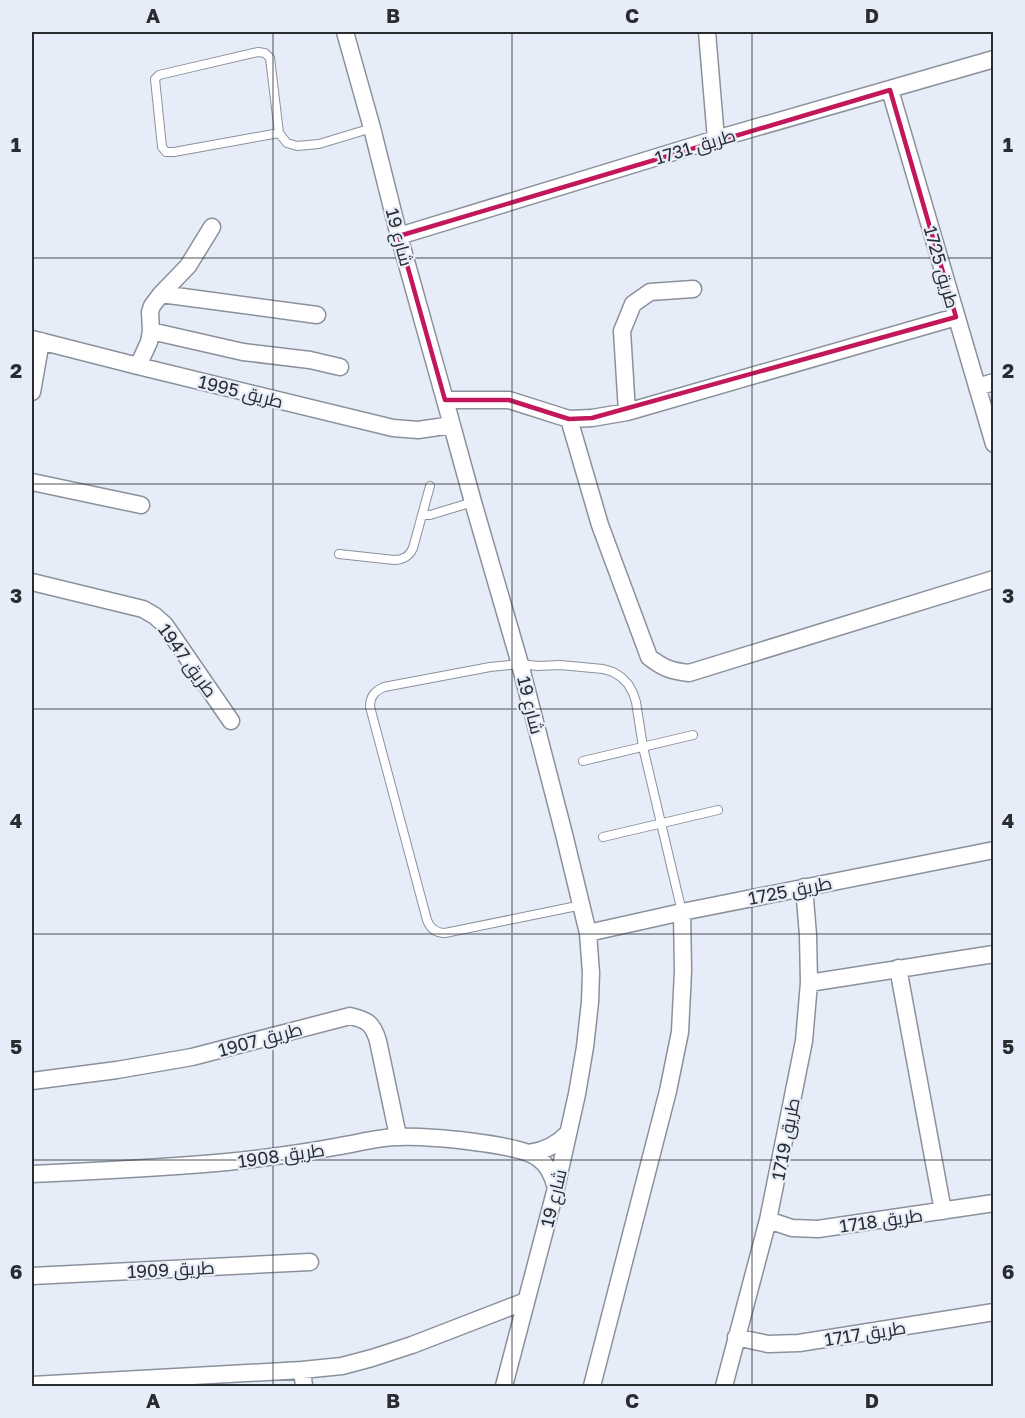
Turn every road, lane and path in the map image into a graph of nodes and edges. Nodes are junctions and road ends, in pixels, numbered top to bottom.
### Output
1 (345, 32) edge
2 (707, 32) edge
3 (993, 59) edge
4 (890, 90) junction
5 (372, 128) junction
6 (279, 133) junction
7 (716, 139) junction
8 (212, 227) dead end
9 (399, 236) junction
10 (693, 289) dead end
11 (161, 294) junction
12 (317, 315) dead end
13 (956, 317) junction
14 (151, 331) junction
15 (37, 340) edge
16 (138, 366) junction
17 (340, 367) dead end
18 (993, 382) edge
19 (977, 387) junction
20 (32, 392) edge
21 (446, 400) junction
22 (627, 411) junction
23 (569, 419) junction
24 (452, 425) junction
25 (993, 444) edge
26 (32, 482) edge
27 (430, 486) dead end
28 (473, 502) junction
29 (141, 505) dead end
30 (422, 515) junction
31 (339, 554) dead end
32 (993, 579) edge
33 (32, 582) edge
34 (520, 664) junction
35 (231, 721) dead end
36 (693, 735) dead end
37 (643, 747) junction
38 (583, 761) dead end
39 (718, 810) dead end
40 (662, 823) junction
41 (603, 837) dead end
42 (993, 850) edge
43 (804, 887) junction
44 (582, 905) junction
45 (682, 912) junction
46 (588, 933) junction
47 (993, 954) edge
48 (898, 968) junction
49 (809, 982) junction
50 (32, 1081) edge
51 (568, 1133) junction
52 (398, 1137) junction
53 (529, 1153) junction
54 (32, 1174) edge
55 (556, 1188) junction
56 (993, 1203) edge
57 (943, 1211) junction
58 (768, 1220) junction
59 (310, 1262) dead end
60 (32, 1276) edge
61 (526, 1301) junction
62 (993, 1312) edge
63 (736, 1336) junction
64 (303, 1378) edge
65 (185, 1382) edge
66 (87, 1384) edge
67 (32, 1385) edge
68 (504, 1386) edge
69 (592, 1386) edge
70 (724, 1386) edge

1 - 5 street, شارع 19
2 - 7 street
3 - 4 street, طريق 1731
4 - 7 street, طريق 1731
4 - 13 street, طريق 1725
5 - 6 lane
5 - 9 street, شارع 19
6 - 6 lane
7 - 9 street, طريق 1731
8 - 11 street
9 - 21 street, شارع 19
10 - 22 street
11 - 12 street
11 - 14 street
13 - 19 street, طريق 1725
13 - 22 street
14 - 16 street
14 - 17 street
15 - 16 street, طريق 1995
15 - 20 street
16 - 24 street, طريق 1995
18 - 19 street
19 - 25 street, طريق 1725
21 - 23 street
21 - 24 street, شارع 19
22 - 23 street
23 - 32 street
24 - 28 street, شارع 19
26 - 29 street
27 - 30 lane
28 - 30 lane
28 - 34 street, شارع 19
30 - 31 lane
33 - 35 street, طريق 1947
34 - 37 lane
34 - 44 street, شارع 19
34 - 44 lane
36 - 37 lane
37 - 38 lane
37 - 40 lane
39 - 40 lane
40 - 41 lane
40 - 45 lane
42 - 43 street, طريق 1725
43 - 45 street, طريق 1725
43 - 49 street, طريق 1719
44 - 46 street, شارع 19
45 - 46 street, طريق 1725
45 - 69 street
46 - 51 street, شارع 19
47 - 48 street
48 - 49 street
48 - 57 street
49 - 58 street, طريق 1719
50 - 52 street, طريق 1907
51 - 53 street
51 - 55 street, شارع 19
52 - 53 street, طريق 1908
52 - 54 street, طريق 1908
53 - 55 street, طريق 1908
55 - 61 street, شارع 19
56 - 57 street, طريق 1718
57 - 58 street, طريق 1718
58 - 63 street, طريق 1719
59 - 60 street, طريق 1909
61 - 64 street
61 - 68 street, شارع 19
62 - 63 street, طريق 1717
63 - 70 street, طريق 1719
64 - 65 street
65 - 66 street
66 - 67 street

